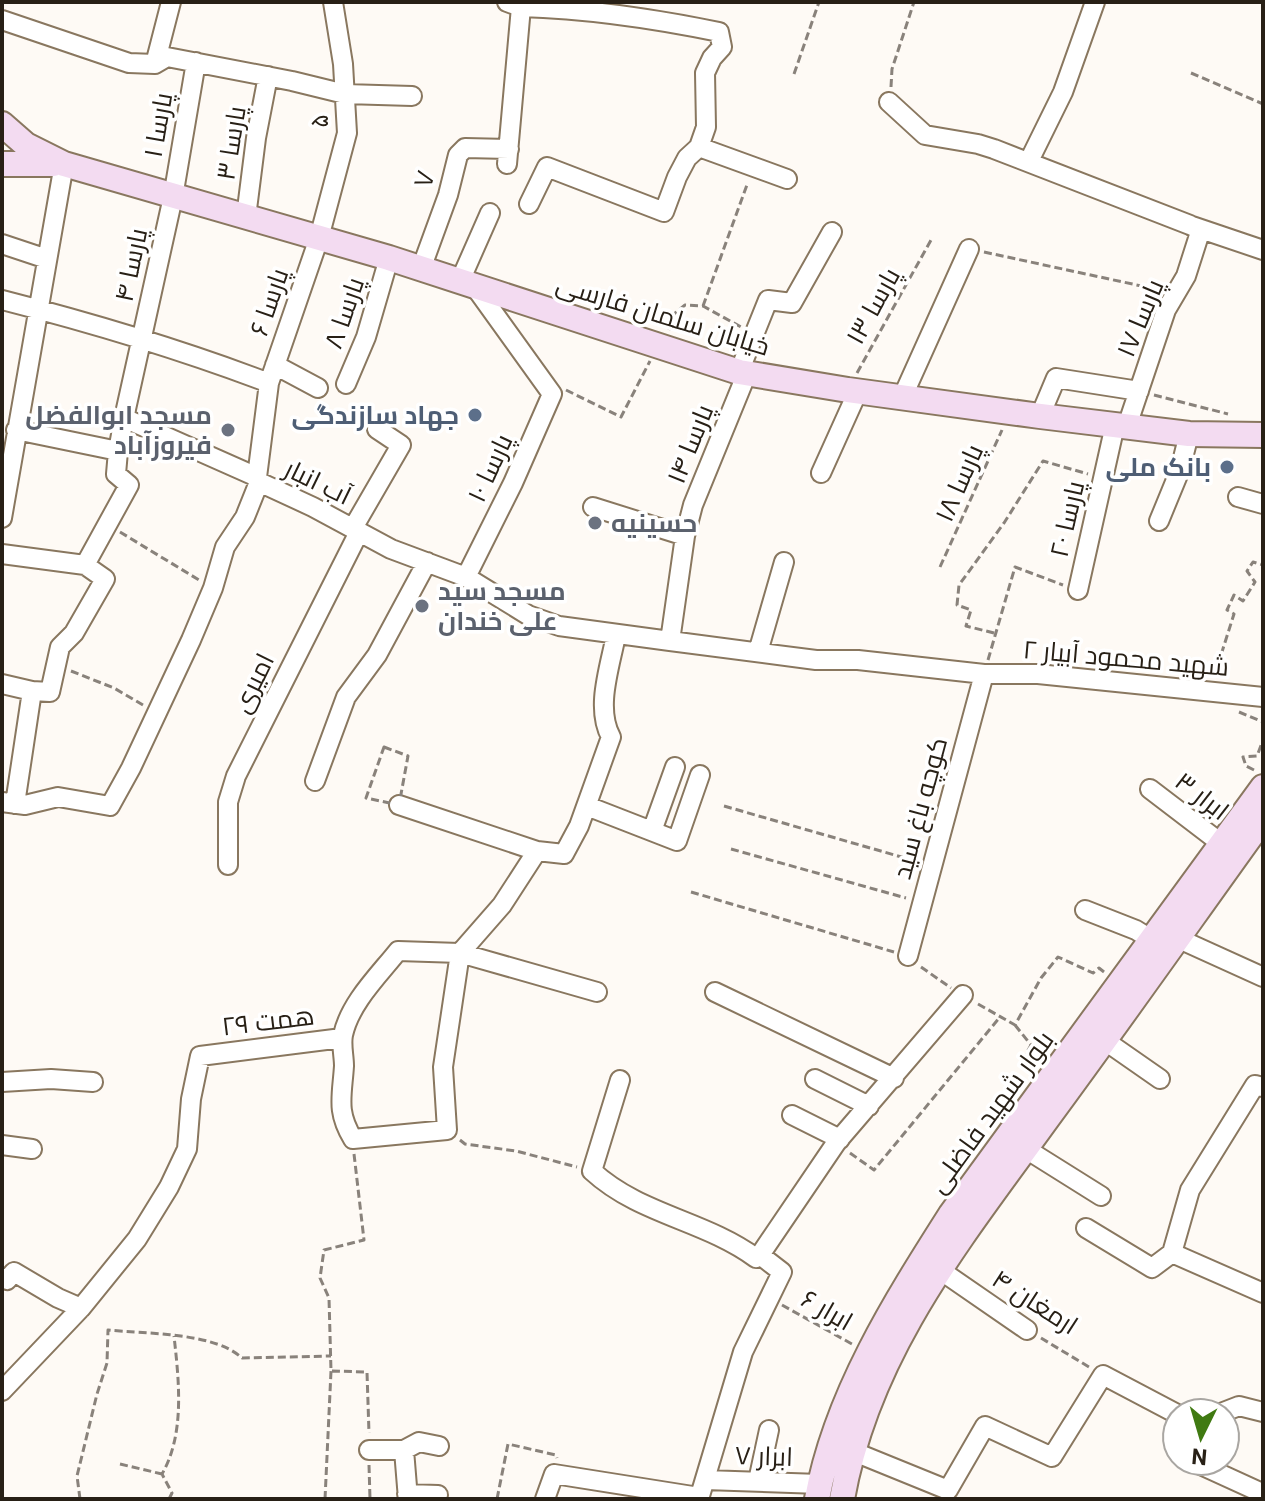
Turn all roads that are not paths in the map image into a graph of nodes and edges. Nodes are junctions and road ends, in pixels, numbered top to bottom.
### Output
1 (171, 2) edge
2 (333, 2) edge
3 (1095, 2) edge
4 (514, 5) edge
5 (2, 20) edge
6 (196, 62) junction
7 (155, 64) junction
8 (268, 76) junction
9 (345, 94) junction
10 (412, 96) dead end
11 (889, 102) road end
12 (2, 124) edge
13 (699, 147) junction
14 (1029, 161) junction
15 (2, 164) edge
16 (64, 164) junction
17 (787, 179) dead end
18 (173, 197) junction
19 (529, 204) dead end
20 (490, 213) dead end
21 (246, 217) junction
22 (1190, 225) junction
23 (832, 232) dead end
24 (319, 238) junction
25 (2, 244) edge
26 (969, 249) road end
27 (1263, 250) edge
28 (389, 258) junction
29 (47, 259) junction
30 (421, 269) junction
31 (468, 284) junction
32 (2, 300) edge
33 (38, 309) junction
34 (141, 342) junction
35 (743, 372) junction
36 (272, 374) junction
37 (346, 384) dead end
38 (318, 388) dead end
39 (853, 391) junction
40 (1139, 391) junction
41 (902, 398) junction
42 (1040, 416) junction
43 (124, 418) junction
44 (1121, 425) junction
45 (377, 429) dead end
46 (16, 430) junction
47 (1189, 434) junction
48 (1263, 435) edge
49 (118, 451) junction
50 (5, 472) edge
51 (821, 473) dead end
52 (258, 479) junction
53 (1238, 497) dead end
54 (1263, 504) edge
55 (593, 507) dead end
56 (2, 518) edge
57 (1159, 521) dead end
58 (356, 530) junction
59 (685, 536) junction
60 (2, 554) edge
61 (427, 562) junction
62 (784, 562) dead end
63 (85, 565) junction
64 (466, 577) junction
65 (1078, 590) road end
66 (616, 635) junction
67 (670, 641) junction
68 (758, 652) junction
69 (984, 674) junction
70 (2, 684) edge
71 (32, 691) junction
72 (1263, 697) edge
73 (675, 767) dead end
74 (700, 775) dead end
75 (315, 781) dead end
76 (1263, 787) edge
77 (1150, 789) dead end
78 (9, 803) edge
79 (399, 805) road end
80 (587, 806) junction
81 (1263, 819) edge
82 (652, 831) junction
83 (1222, 844) junction
84 (537, 851) junction
85 (228, 865) dead end
86 (1085, 910) dead end
87 (1164, 939) junction
88 (460, 953) junction
89 (908, 956) road end
90 (1263, 977) edge
91 (597, 992) dead end
92 (715, 992) dead end
93 (963, 995) road end
94 (342, 1038) junction
95 (1104, 1040) junction
96 (894, 1078) junction
97 (815, 1079) dead end
98 (1160, 1079) dead end
99 (620, 1080) dead end
100 (2, 1082) edge
101 (93, 1082) dead end
102 (1259, 1086) edge
103 (869, 1106) junction
104 (792, 1115) dead end
105 (838, 1141) junction
106 (2, 1145) edge
107 (32, 1149) dead end
108 (1026, 1149) junction
109 (1101, 1196) dead end
110 (1086, 1228) dead end
111 (1172, 1253) junction
112 (760, 1255) junction
113 (940, 1270) junction
114 (2, 1278) edge
115 (1263, 1293) edge
116 (81, 1308) junction
117 (1027, 1330) road end
118 (2, 1391) edge
119 (1161, 1406) edge
120 (1241, 1406) edge
121 (1263, 1412) edge
122 (852, 1414) junction
123 (769, 1430) dead end
124 (439, 1446) dead end
125 (369, 1450) road end
126 (404, 1450) junction
127 (852, 1451) junction
128 (1229, 1477) edge
129 (758, 1481) junction
130 (701, 1492) edge
131 (818, 1492) edge
132 (1263, 1492) edge
133 (438, 1495) dead end
134 (408, 1497) edge
135 (545, 1499) edge
136 (842, 1499) edge
137 (1260, 1499) edge

1 - 7 street
2 - 9 street, ۵
3 - 14 street
4 - 13 street
4 - 30 street, ۷
5 - 7 street
6 - 7 street
6 - 8 street
6 - 18 street, پارسا ۱
8 - 9 street
8 - 21 street, پارسا ۳
9 - 10 street
9 - 24 street, ۵
11 - 14 street
12 - 16 main road, خیابان سلمان فارسی
13 - 17 street
13 - 19 street
14 - 22 street
15 - 16 main road, خیابان سلمان فارسی
16 - 18 main road, خیابان سلمان فارسی
16 - 29 street
18 - 21 main road, خیابان سلمان فارسی
18 - 34 street, پارسا ۴
20 - 31 street
21 - 24 main road, خیابان سلمان فارسی
22 - 27 street
22 - 40 street, پارسا ۱۷
23 - 35 street, پارسا ۱۴
24 - 28 main road, خیابان سلمان فارسی
24 - 36 street, پارسا ۶
25 - 29 street
26 - 41 street
28 - 30 main road, خیابان سلمان فارسی
28 - 37 street, پارسا ۸
29 - 33 street
30 - 31 main road, خیابان سلمان فارسی
31 - 35 main road, خیابان سلمان فارسی
31 - 64 street, پارسا ۱۰
32 - 33 street
33 - 34 street
33 - 46 street
34 - 36 street
34 - 43 street, پارسا ۴
35 - 39 main road, خیابان سلمان فارسی
35 - 59 street, پارسا ۱۴
36 - 38 street
36 - 52 street, پارسا ۶
39 - 41 main road, خیابان سلمان فارسی
39 - 51 street
40 - 42 street
40 - 44 street, پارسا ۱۷
41 - 42 main road, خیابان سلمان فارسی
42 - 44 main road, خیابان سلمان فارسی
43 - 49 street, پارسا ۴
43 - 52 street, آب انبار
44 - 47 main road, خیابان سلمان فارسی
44 - 65 street, پارسا ۲۰
45 - 58 street, امیری
46 - 49 street
46 - 50 street
47 - 48 main road, خیابان سلمان فارسی
47 - 57 street
49 - 63 street
50 - 56 street
52 - 58 street, آب انبار
52 - 78 street, پارسا ۶
53 - 54 street
55 - 59 street
58 - 61 street
58 - 85 street, امیری
59 - 67 street, پارسا ۱۴
60 - 63 street
61 - 64 street
61 - 75 street
62 - 68 street
63 - 71 street
64 - 66 street, شهید محمود آبیار ۲
66 - 67 street, شهید محمود آبیار ۲
66 - 80 street
67 - 68 street, شهید محمود آبیار ۲
68 - 69 street, شهید محمود آبیار ۲
69 - 72 street, شهید محمود آبیار ۲
69 - 89 street, کوچه باغ سید
70 - 71 street
71 - 78 street
73 - 82 street
74 - 82 street
76 - 83 main road, بلوار شهید فاضلی
77 - 83 street, ابرار ۳
79 - 84 street
80 - 82 street
80 - 84 street
81 - 87 main road, بلوار شهید فاضلی
83 - 87 main road, بلوار شهید فاضلی
84 - 88 street
86 - 87 street
87 - 90 street
87 - 95 main road, بلوار شهید فاضلی
87 - 122 main road, بلوار شهید فاضلی
88 - 91 street
88 - 94 street
88 - 94 street
92 - 96 street
93 - 96 street
94 - 116 street, همت ۲۹
95 - 98 street
95 - 108 main road, بلوار شهید فاضلی
96 - 103 street
97 - 103 street
99 - 112 street
100 - 101 street
102 - 111 street
103 - 105 street
104 - 105 street
105 - 112 street
106 - 107 street
108 - 109 street
108 - 113 main road, بلوار شهید فاضلی
110 - 111 street
111 - 115 street
112 - 130 street
113 - 117 street, ارمغان ۴
113 - 122 main road, بلوار شهید فاضلی
114 - 116 street
116 - 118 street
119 - 127 street
120 - 121 street
122 - 127 main road, بلوار شهید فاضلی
122 - 131 main road, بلوار شهید فاضلی
123 - 129 street
124 - 126 street
125 - 126 street
126 - 134 street
127 - 136 main road, بلوار شهید فاضلی
128 - 132 street
129 - 130 street, ابرار ۷
129 - 131 street, ابرار ۷
130 - 135 street, ابرار ۷
132 - 137 street
133 - 134 street

